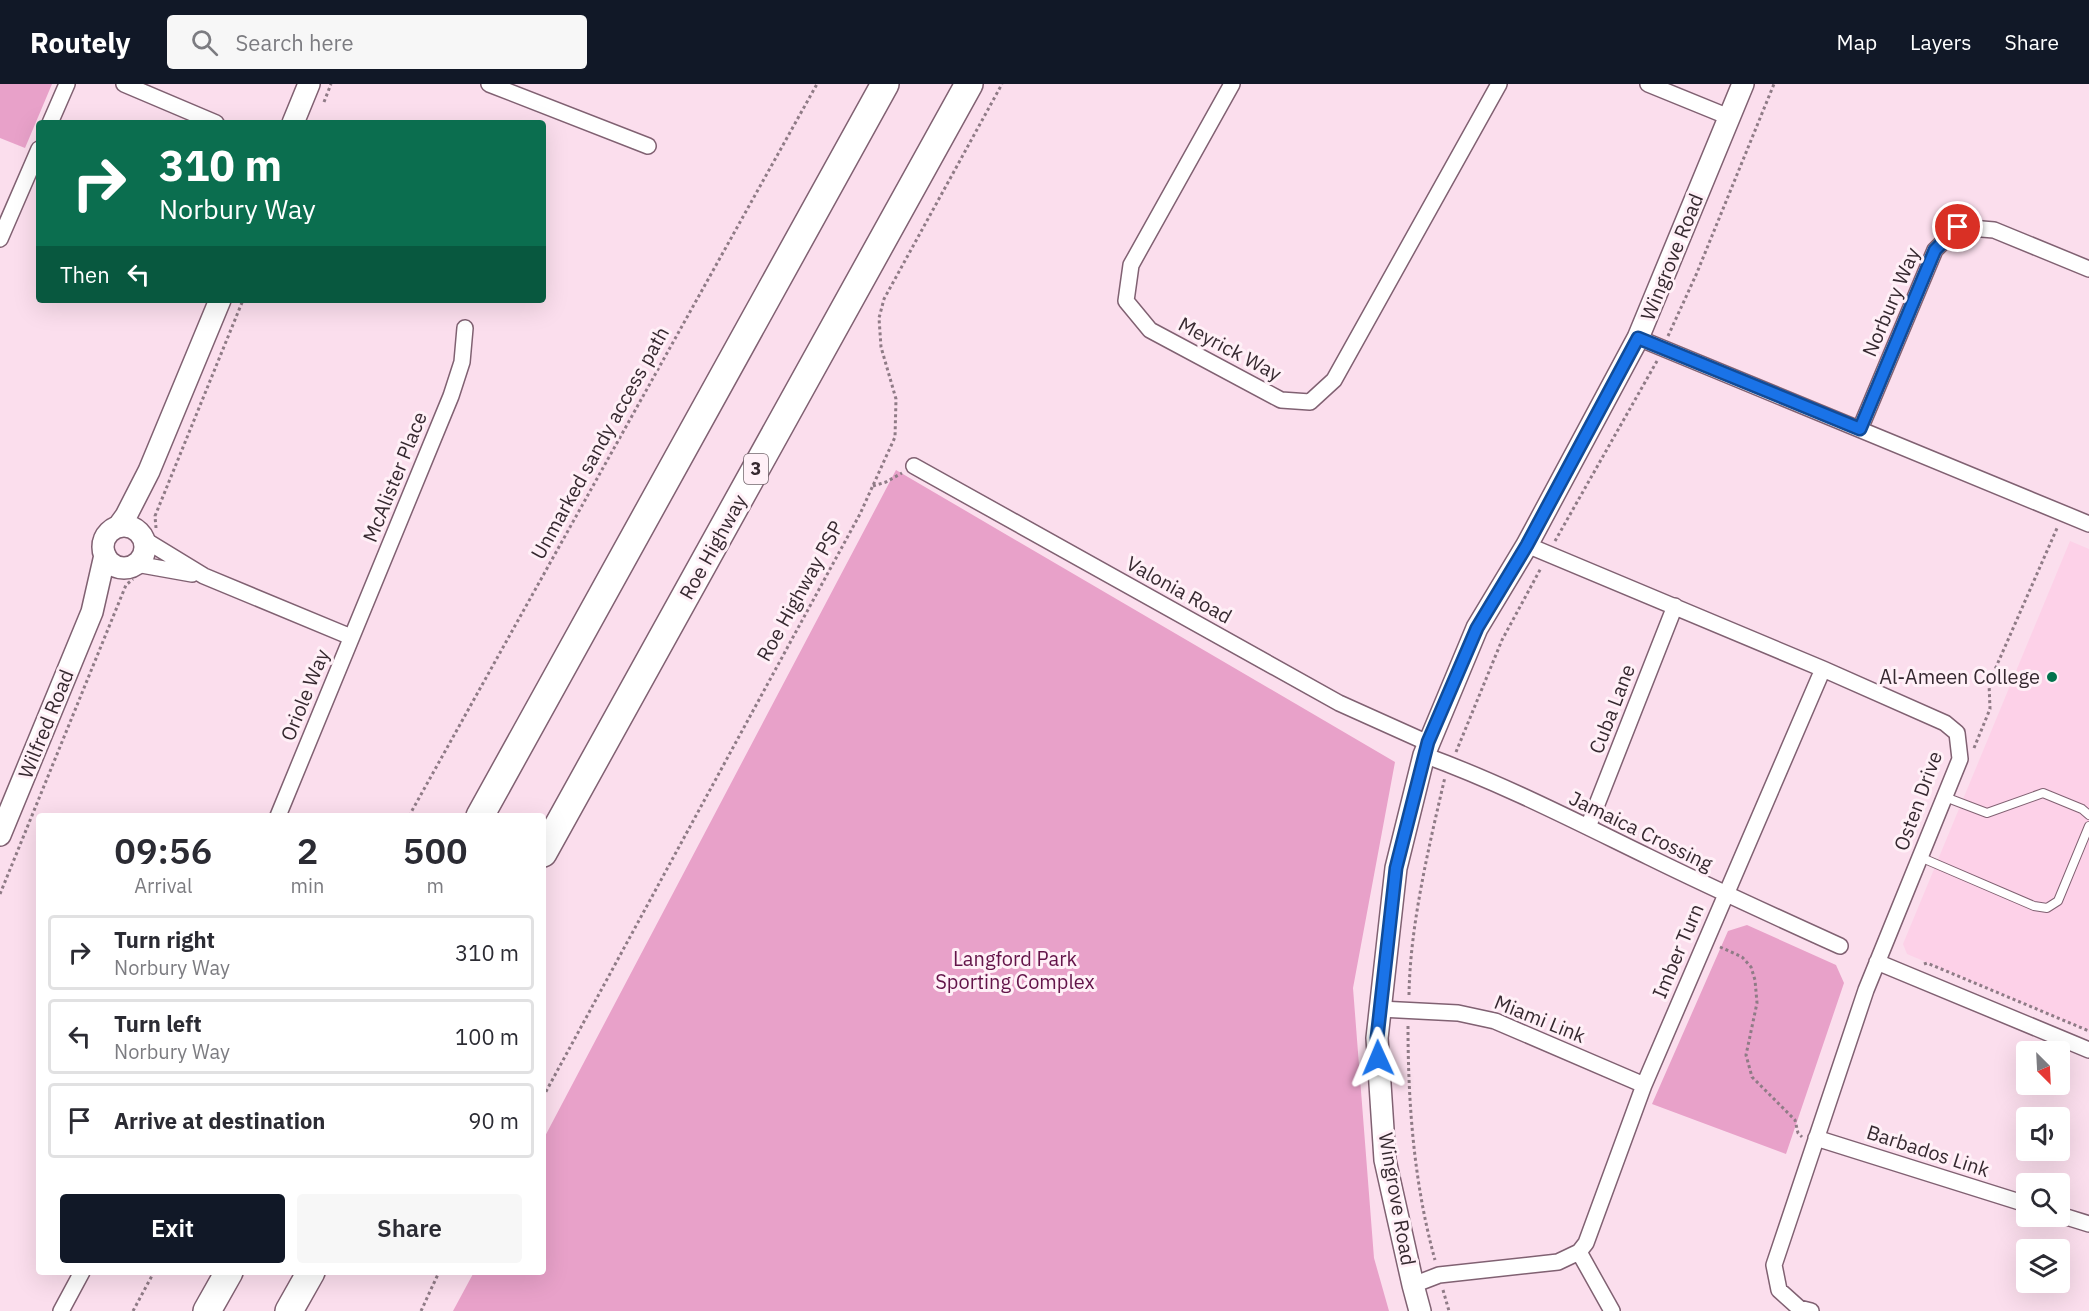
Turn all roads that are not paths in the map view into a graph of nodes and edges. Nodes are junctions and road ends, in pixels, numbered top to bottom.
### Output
1 (67, 84) edge
2 (124, 84) edge
3 (309, 84) edge
4 (489, 84) edge
5 (885, 84) edge
6 (969, 84) edge
7 (1232, 84) edge
8 (1499, 84) edge
9 (1648, 84) edge
10 (1743, 84) edge
11 (1729, 117) junction
12 (51, 120) edge
13 (209, 120) edge
14 (294, 120) edge
15 (648, 146) dead end
16 (36, 156) edge
17 (0, 239) edge
18 (2089, 269) edge
19 (219, 303) edge
20 (465, 328) dead end
21 (1638, 338) junction
22 (1860, 429) junction
23 (914, 466) road end
24 (149, 471) junction
25 (2089, 524) edge
26 (118, 527) junction
27 (148, 536) junction
28 (1527, 545) junction
29 (105, 555) junction
30 (134, 569) junction
31 (204, 576) junction
32 (1675, 606) junction
33 (92, 612) junction
34 (351, 637) junction
35 (1823, 669) junction
36 (1426, 749) junction
37 (1945, 797) junction
38 (279, 813) edge
39 (482, 813) edge
40 (2089, 815) edge
41 (2089, 826) edge
42 (1588, 827) junction
43 (0, 835) edge
44 (546, 848) edge
45 (1920, 857) junction
46 (1725, 894) junction
47 (1840, 946) dead end
48 (1877, 962) junction
49 (1380, 1009) junction
50 (2089, 1050) edge
51 (1644, 1085) junction
52 (1816, 1138) junction
53 (2016, 1201) edge
54 (2070, 1218) edge
55 (2089, 1224) edge
56 (1579, 1252) junction
57 (80, 1275) edge
58 (227, 1275) edge
59 (309, 1275) edge
60 (1413, 1285) junction
61 (61, 1311) edge
62 (207, 1311) edge
63 (289, 1311) edge
64 (1420, 1311) edge
65 (1611, 1311) edge
66 (1811, 1311) edge

1 - 12 street
2 - 13 street
3 - 14 street
4 - 15 street
5 - 39 highway
6 - 44 highway, Roe Highway / 3
7 - 8 street, Meyrick Way
9 - 11 street
10 - 11 street, Wingrove Road
11 - 21 street, Wingrove Road
16 - 17 street
18 - 22 street, Norbury Way
19 - 24 street
20 - 34 street, McAlister Place
21 - 22 street
21 - 28 street, Wingrove Road
22 - 25 street
23 - 36 street, Valonia Road
24 - 26 street
24 - 27 street
26 - 27 street
26 - 29 street
27 - 30 street
27 - 31 street, Oriole Way
28 - 32 street, Osten Drive
28 - 36 street, Wingrove Road
29 - 30 street
29 - 33 street, Wilfred Road
30 - 31 street, Oriole Way
30 - 33 street, Wilfred Road
31 - 34 street, Oriole Way
32 - 35 street, Osten Drive
32 - 42 street, Cuba Lane
33 - 43 street, Wilfred Road
34 - 38 street, Oriole Way
35 - 37 street, Osten Drive
35 - 46 street, Imber Turn
36 - 42 street, Jamaica Crossing
36 - 49 street, Wingrove Road
37 - 40 lane
37 - 45 street, Osten Drive
41 - 45 lane
42 - 46 street, Jamaica Crossing
45 - 48 street, Osten Drive
46 - 47 street, Jamaica Crossing
46 - 51 street, Imber Turn
48 - 50 street
48 - 52 street, Osten Drive
49 - 51 street, Miami Link
49 - 60 street, Wingrove Road
51 - 56 street, Imber Turn
52 - 53 street, Barbados Link
52 - 66 street, Osten Drive
54 - 55 street
56 - 60 street
56 - 65 street
57 - 61 street
58 - 62 highway
59 - 63 highway
60 - 64 street, Wingrove Road

